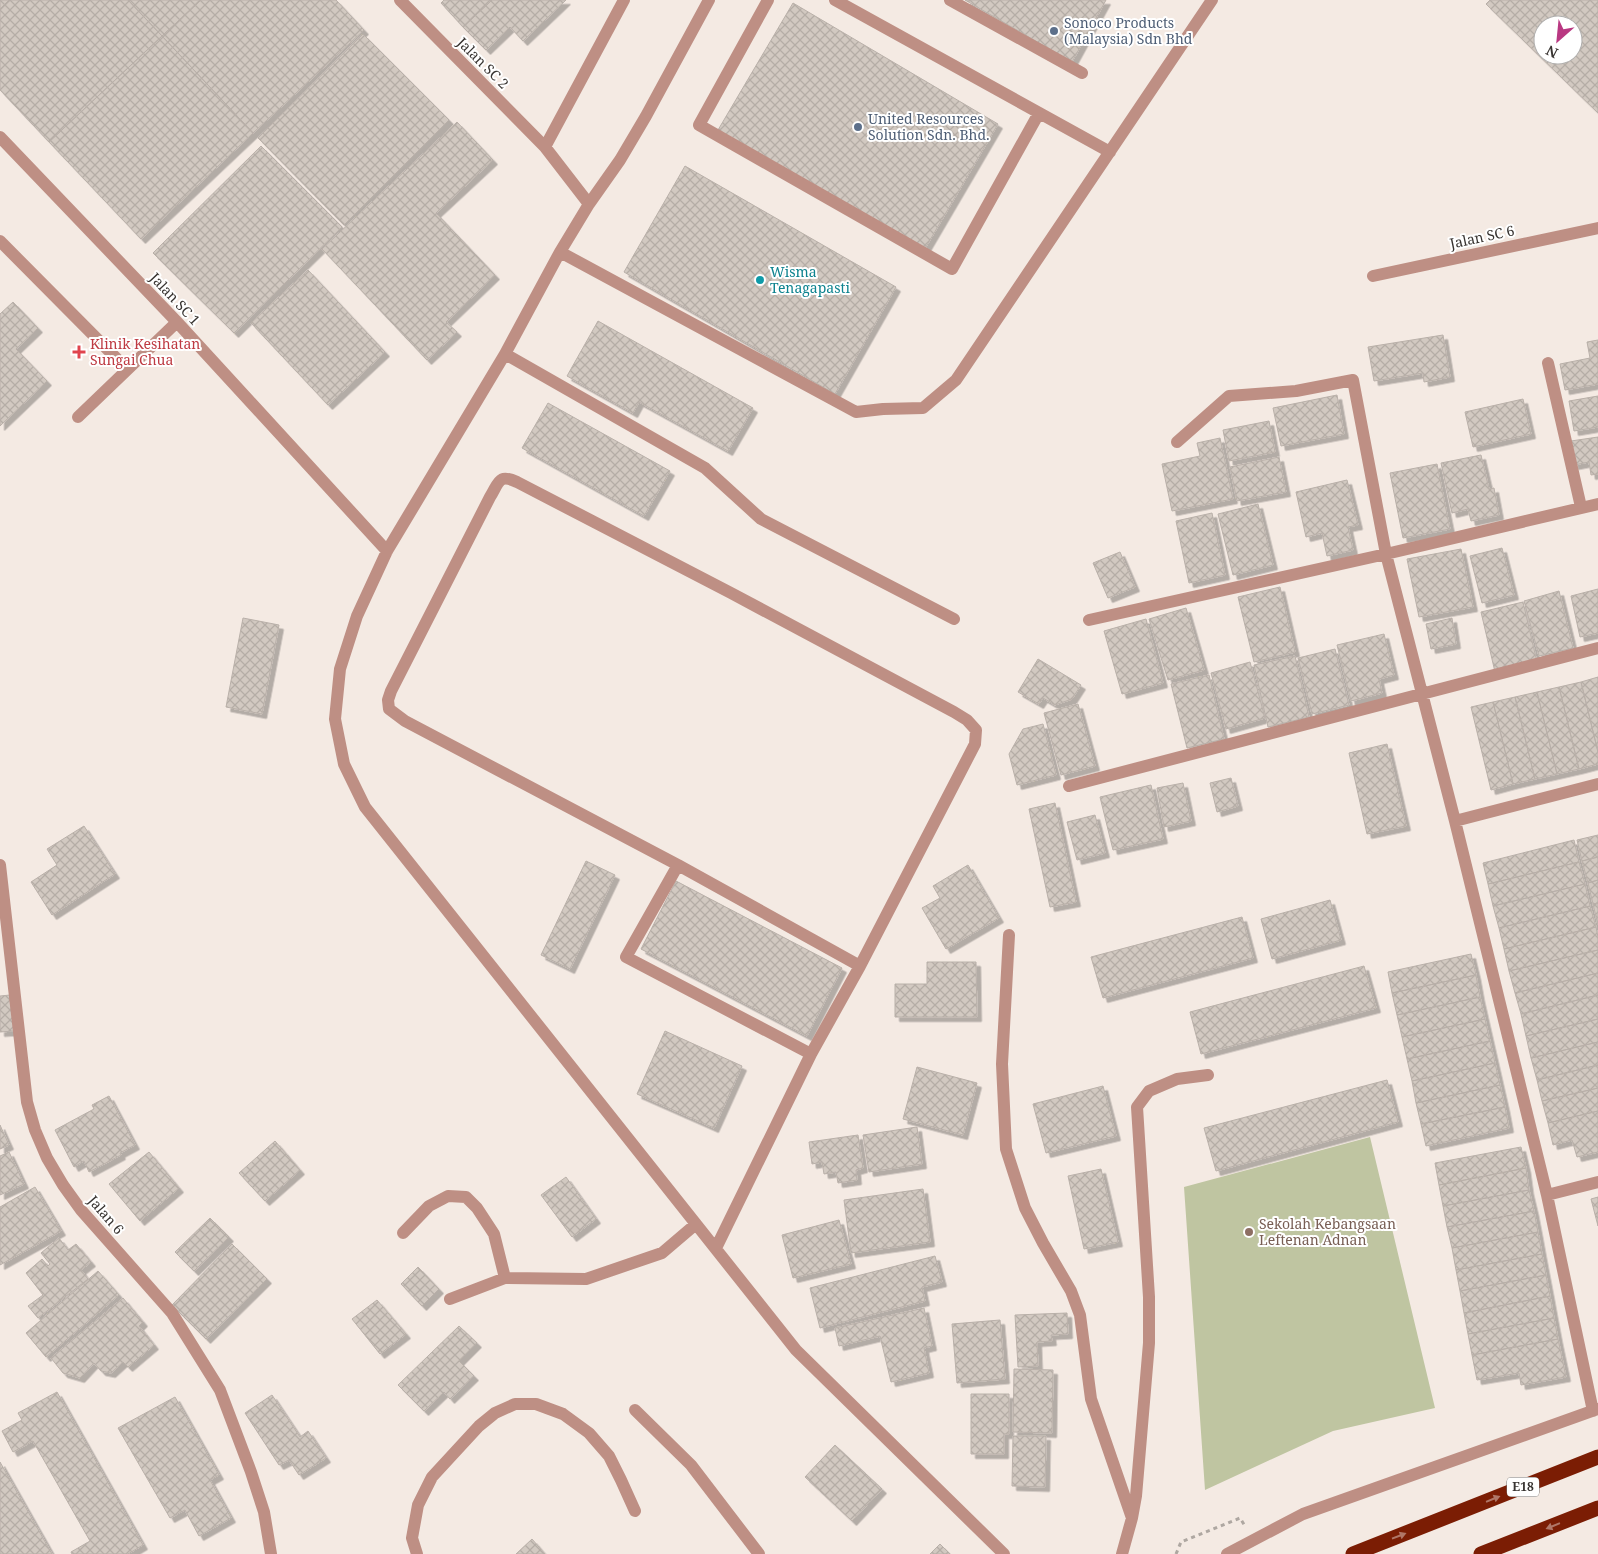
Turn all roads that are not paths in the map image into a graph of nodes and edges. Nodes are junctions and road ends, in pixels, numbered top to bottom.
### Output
1 (400, 0) edge
2 (624, 0) edge
3 (710, 0) edge
4 (768, 0) edge
5 (835, 0) edge
6 (950, 0) edge
7 (1212, 0) edge
8 (1082, 73) dead end
9 (1040, 113) junction
10 (0, 137) edge
11 (545, 148) junction
12 (1110, 152) junction
13 (589, 204) junction
14 (1598, 228) edge
15 (0, 240) edge
16 (560, 252) junction
17 (1373, 276) dead end
18 (177, 322) junction
19 (505, 354) junction
20 (1548, 363) dead end
21 (127, 369) junction
22 (78, 417) dead end
23 (1177, 442) dead end
24 (1598, 504) edge
25 (1581, 508) junction
26 (387, 551) junction
27 (1386, 554) junction
28 (954, 619) dead end
29 (1089, 620) dead end
30 (1598, 648) edge
31 (1422, 695) junction
32 (1598, 784) edge
33 (1069, 786) dead end
34 (1455, 821) junction
35 (0, 865) edge
36 (678, 866) junction
37 (1009, 935) dead end
38 (860, 966) junction
39 (811, 1054) junction
40 (1208, 1075) dead end
41 (1598, 1182) edge
42 (1547, 1195) junction
43 (696, 1224) junction
44 (402, 1234) dead end
45 (716, 1248) junction
46 (505, 1278) junction
47 (450, 1299) dead end
48 (635, 1410) dead end
49 (1596, 1410) edge
50 (1598, 1457) edge
51 (1598, 1508) edge
52 (635, 1511) dead end
53 (1132, 1518) junction
54 (1001, 1552) edge
55 (270, 1554) edge
56 (417, 1554) edge
57 (759, 1554) edge
58 (1014, 1554) edge
59 (1122, 1554) edge
60 (1228, 1554) edge
61 (1353, 1554) edge
62 (1481, 1554) edge

1 - 11 street, Jalan SC 2
2 - 11 street
3 - 13 street
4 - 9 street
5 - 9 street
6 - 8 street
7 - 12 street
9 - 12 street
10 - 18 street, Jalan SC 1
11 - 13 street, Jalan SC 2
12 - 16 street
13 - 16 street
14 - 17 street, Jalan SC 6
15 - 21 street
16 - 19 street
18 - 21 street
18 - 26 street, Jalan SC 1
19 - 26 street
19 - 28 street
20 - 25 street
21 - 22 street
23 - 27 street
24 - 25 street
25 - 27 street
26 - 43 street
27 - 29 street
27 - 31 street
30 - 31 street
31 - 33 street
31 - 34 street
32 - 34 street
34 - 42 street
35 - 55 street, Jalan 6
36 - 38 street
36 - 38 street
36 - 39 street
37 - 53 street
38 - 39 street
39 - 45 street
40 - 53 street
41 - 42 street
42 - 49 street
43 - 45 street
43 - 46 street
44 - 46 street
45 - 54 street
46 - 47 street
48 - 57 street
49 - 60 street
61 -> 50 highway, E18
51 -> 62 highway
52 - 56 street
53 - 59 street
54 - 58 street

